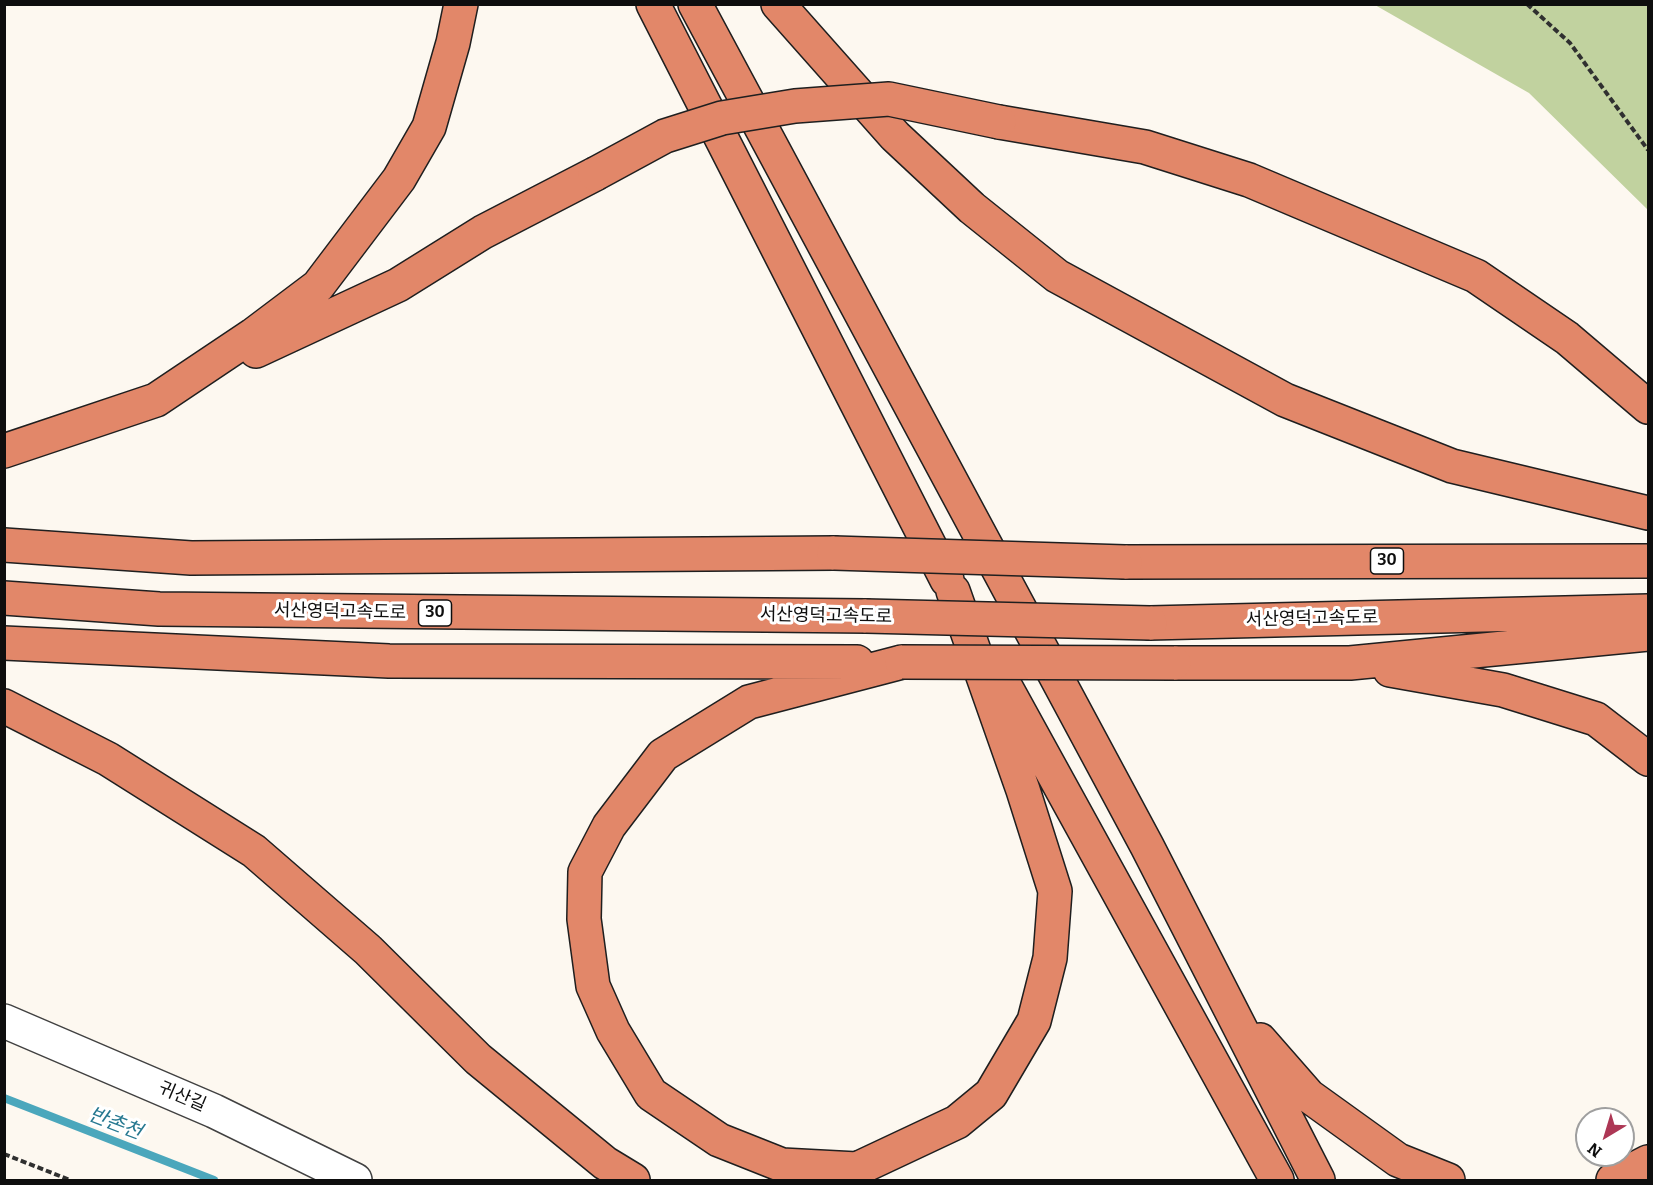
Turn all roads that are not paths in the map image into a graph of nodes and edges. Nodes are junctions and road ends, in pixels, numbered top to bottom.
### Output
1 (461, 4) edge
2 (653, 4) edge
3 (694, 4) edge
4 (778, 4) edge
5 (156, 400) junction
6 (1648, 407) edge
7 (4, 451) edge
8 (1648, 513) edge
9 (4, 545) edge
10 (1648, 561) edge
11 (953, 591) junction
12 (4, 598) edge
13 (1648, 611) edge
14 (1648, 634) edge
15 (4, 643) edge
16 (902, 662) junction
17 (1350, 663) junction
18 (4, 706) edge
19 (1648, 759) edge
20 (1147, 846) junction
21 (4, 1021) edge
22 (1648, 1162) edge
23 (355, 1180) edge
24 (633, 1180) edge
25 (1277, 1180) edge
26 (1318, 1180) edge
27 (1448, 1180) edge
28 (1614, 1180) edge

1 - 5 highway
2 - 11 highway
3 - 20 highway
4 - 8 highway
5 - 6 highway, bridge
5 - 7 highway
9 - 10 highway, 30, bridge
11 - 16 highway
11 - 25 highway
12 - 13 highway, 서산영덕고속도로 / 30, bridge
14 - 17 highway
15 - 16 highway
16 - 17 highway, bridge
17 - 19 highway
18 - 24 highway
20 - 26 highway
20 - 27 highway
21 - 23 street, 귀산길
22 - 28 highway

